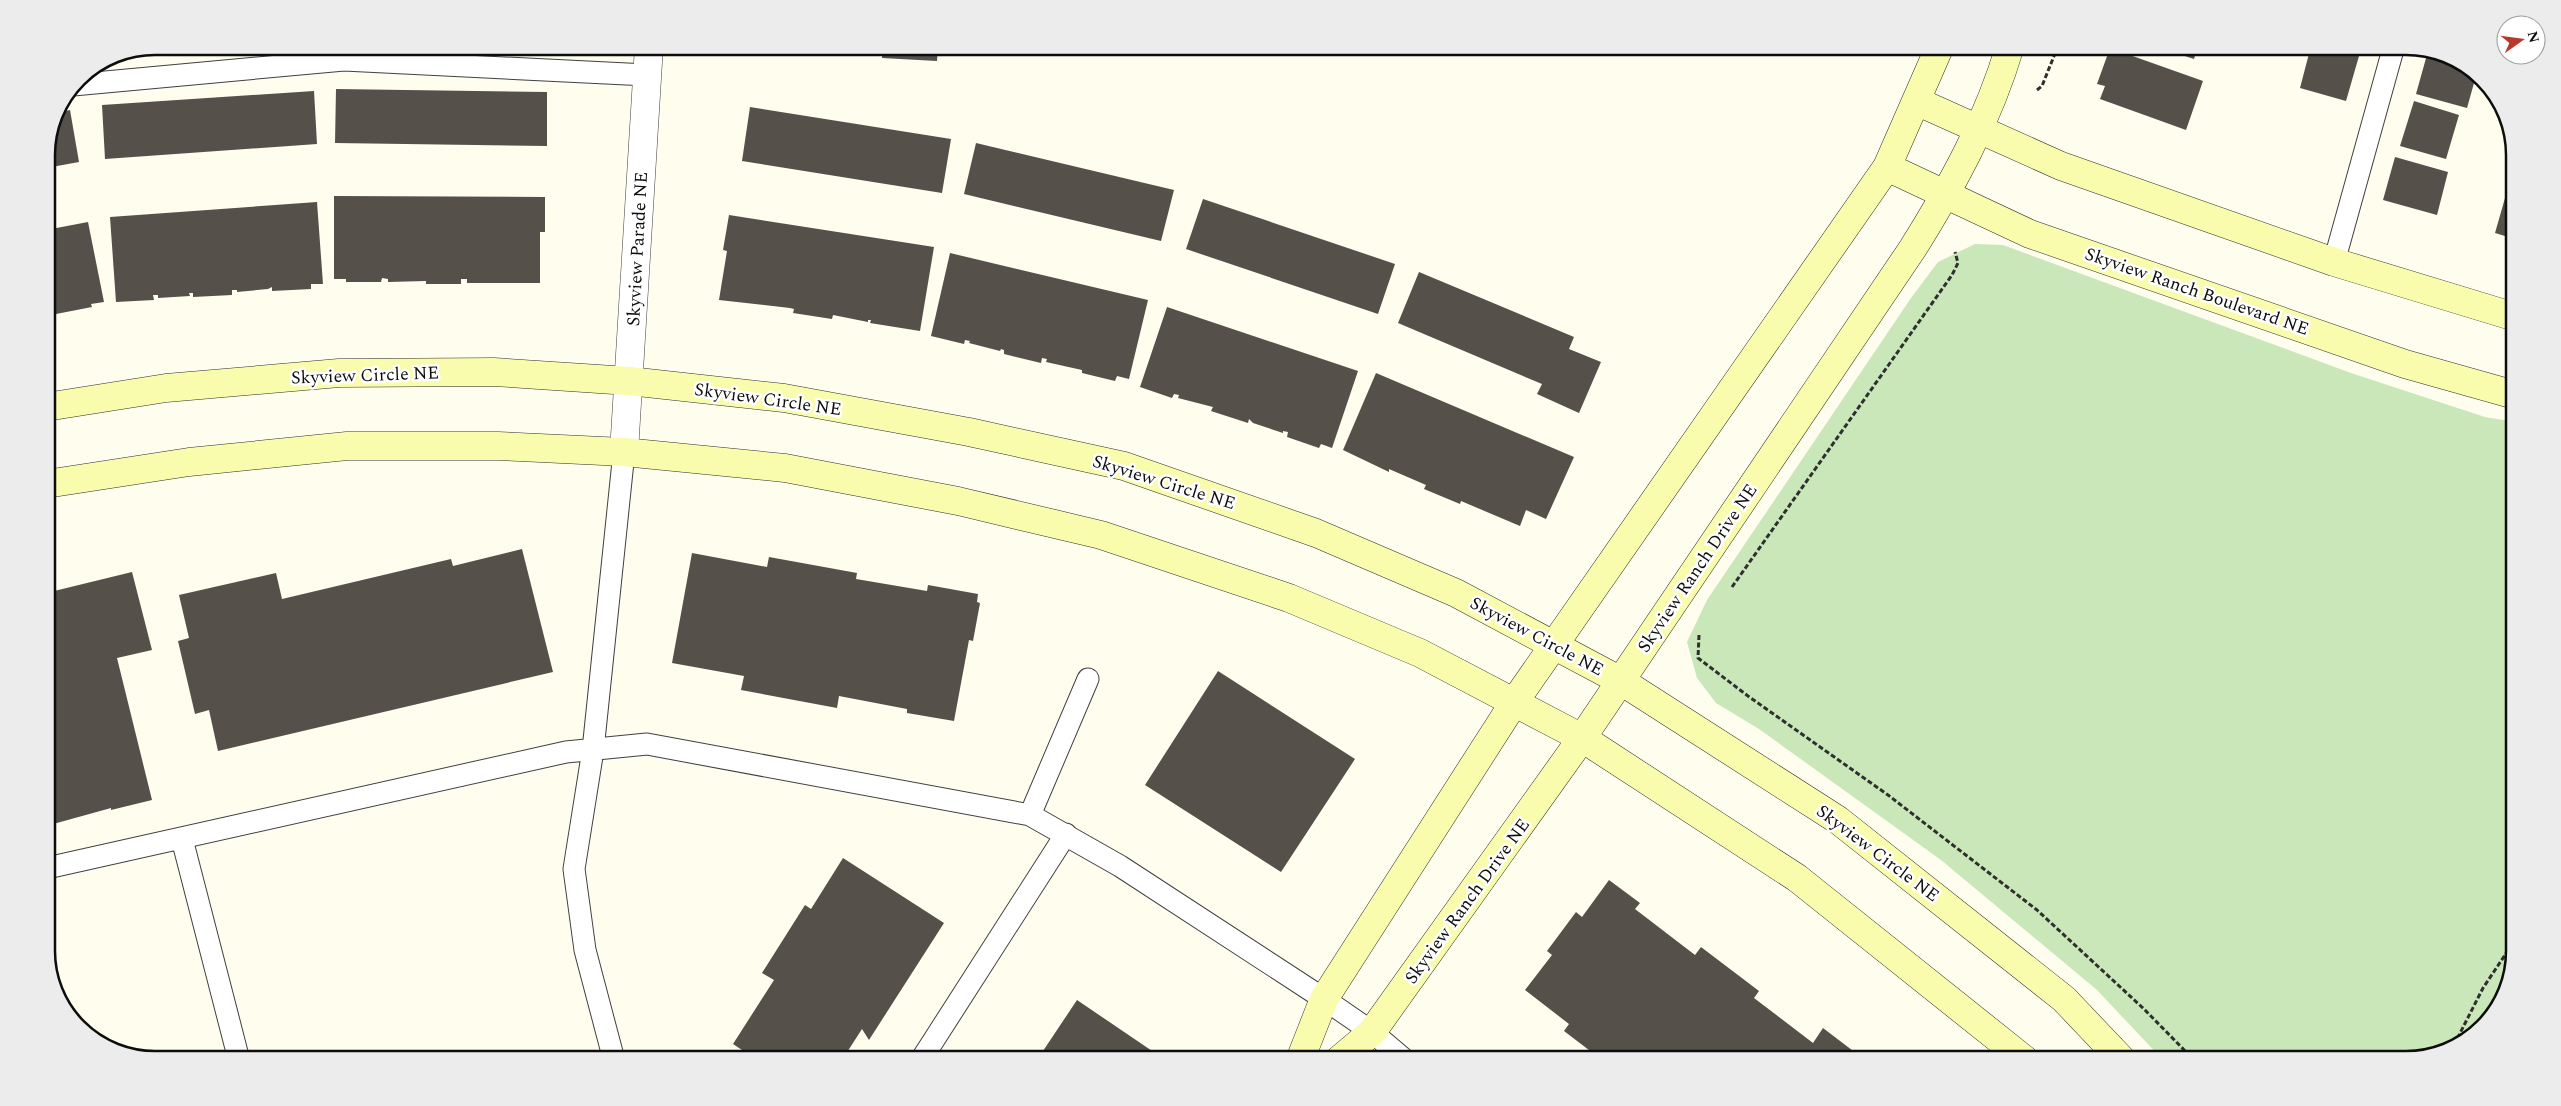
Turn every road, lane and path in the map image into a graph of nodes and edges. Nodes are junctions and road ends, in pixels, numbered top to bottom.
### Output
1 (327, 55) edge
2 (372, 55) edge
3 (648, 55) edge
4 (1936, 55) edge
5 (2007, 55) edge
6 (2054, 55) edge
7 (2392, 55) edge
8 (647, 75) junction
9 (84, 84) edge
10 (2035, 92) dead end
11 (1916, 101) junction
12 (1979, 129) junction
13 (1887, 167) junction
14 (1946, 195) junction
15 (1973, 207) junction
16 (2334, 262) junction
17 (2506, 314) edge
18 (629, 381) junction
19 (2506, 392) edge
20 (55, 406) edge
21 (624, 452) junction
22 (55, 483) edge
23 (1732, 588) dead end
24 (1703, 629) dead end
25 (1556, 645) junction
26 (1088, 678) dead end
27 (1621, 681) junction
28 (1515, 701) junction
29 (1582, 738) junction
30 (593, 750) junction
31 (1030, 815) junction
32 (1066, 834) junction
33 (182, 839) junction
34 (55, 866) edge
35 (2506, 954) edge
36 (1324, 1000) junction
37 (1372, 1032) junction
38 (2459, 1036) edge
39 (238, 1051) edge
40 (612, 1051) edge
41 (927, 1051) edge
42 (1304, 1051) edge
43 (1350, 1051) edge
44 (1394, 1051) edge
45 (2015, 1051) edge
46 (2113, 1051) edge
47 (2185, 1051) edge

1 - 9 lane
2 - 8 lane
3 - 8 street, Skyview Parade NE
4 - 11 street
5 - 12 street, Skyview Ranch Drive NE
6 - 10 path
7 - 16 lane
8 - 18 street, Skyview Parade NE
11 - 12 street
11 - 13 street
12 - 14 street, Skyview Ranch Drive NE
12 - 16 street
13 - 14 street, Skyview Ranch Boulevard NE
13 - 25 street
14 - 15 street, Skyview Ranch Boulevard NE
14 - 27 street, Skyview Ranch Drive NE
15 - 19 street, Skyview Ranch Boulevard NE
15 - 23 path
16 - 17 street
18 - 20 street, Skyview Circle NE
18 - 21 street, Skyview Parade NE
18 - 25 street, Skyview Circle NE
21 - 22 street
21 - 28 street
21 - 30 lane
24 - 47 path
25 - 27 street, Skyview Circle NE
25 - 28 street
26 - 31 lane
27 - 29 street, Skyview Ranch Drive NE
27 - 46 street, Skyview Circle NE
28 - 29 street
28 - 36 street
29 - 37 street, Skyview Ranch Drive NE
29 - 45 street
30 - 31 lane
30 - 33 lane
30 - 40 lane
31 - 32 lane
32 - 36 lane
32 - 41 lane
33 - 34 lane
33 - 39 lane
35 - 38 path
36 - 37 lane
36 - 42 street
37 - 43 street, Skyview Ranch Drive NE
37 - 44 lane

